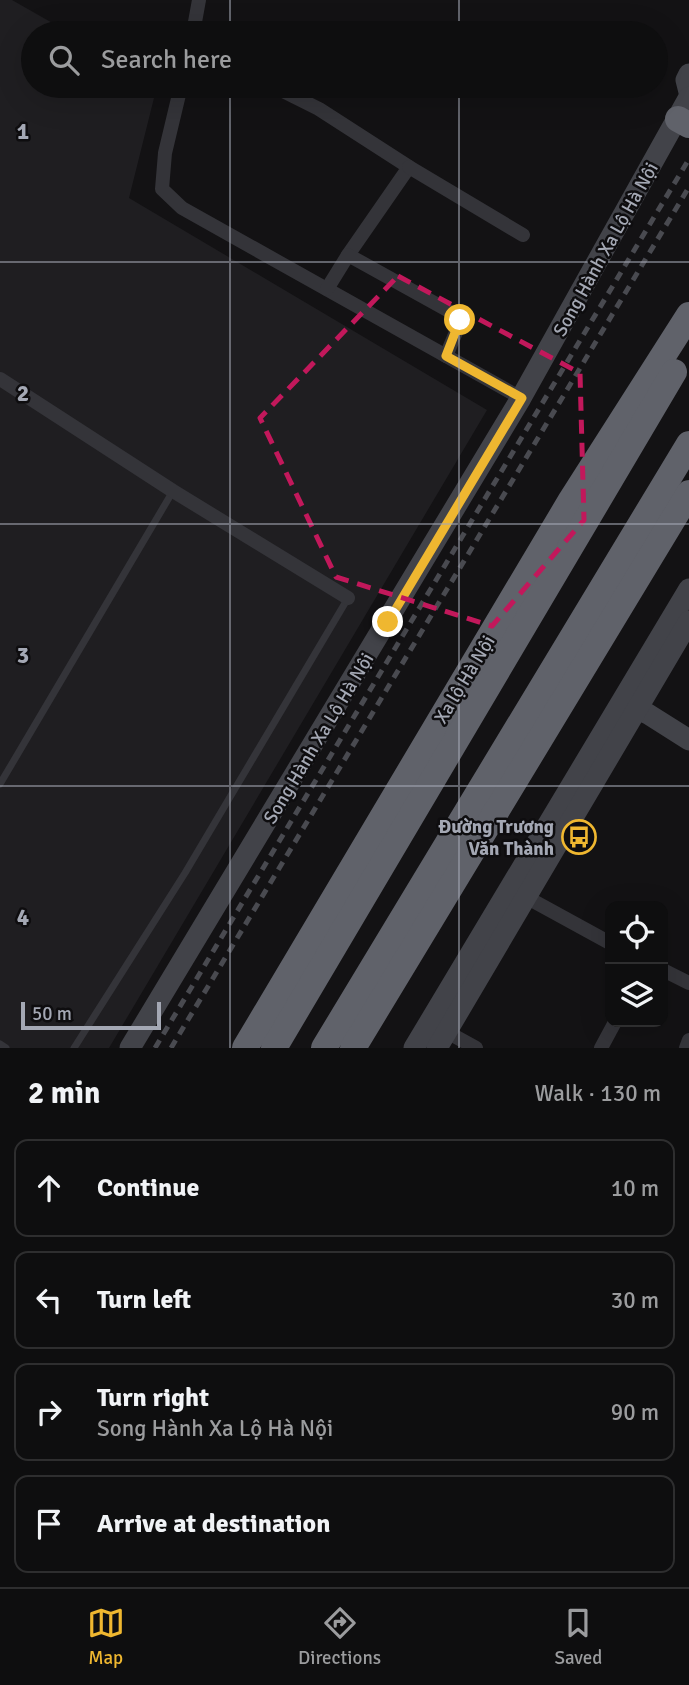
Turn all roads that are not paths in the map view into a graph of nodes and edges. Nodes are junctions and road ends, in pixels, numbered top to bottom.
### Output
1 (198, 0) edge
2 (195, 21) edge
3 (689, 75) edge
4 (178, 98) edge
5 (297, 98) edge
6 (686, 108) edge
7 (409, 167) junction
8 (523, 235) dead end
9 (348, 255) junction
10 (327, 289) junction
11 (689, 315) edge
12 (689, 347) edge
13 (446, 356) junction
14 (1, 381) edge
15 (522, 398) junction
16 (689, 444) edge
17 (613, 470) junction
18 (173, 491) junction
19 (689, 493) edge
20 (570, 500) junction
21 (689, 589) edge
22 (348, 598) joint
23 (689, 621) edge
24 (629, 705) junction
25 (689, 740) edge
26 (0, 784) edge
27 (527, 897) junction
28 (605, 940) edge
29 (668, 972) edge
30 (689, 983) edge
31 (612, 1027) edge
32 (442, 1040) edge
33 (689, 1040) edge
34 (0, 1044) edge
35 (6, 1048) edge
36 (74, 1048) edge
37 (131, 1048) edge
38 (245, 1048) edge
39 (274, 1048) edge
40 (324, 1048) edge
41 (353, 1048) edge
42 (414, 1048) edge
43 (476, 1048) edge
44 (601, 1048) edge
45 (686, 1048) edge

1 - 2 street
3 - 6 main road, Song Hành Xa Lộ Hà Nội
4 - 10 street
5 - 7 street
6 - 15 main road, Song Hành Xa Lộ Hà Nội
7 - 8 street
7 - 9 street
9 - 10 street
9 - 13 street
10 - 13 street
11 - 20 highway, Xa lộ Hà Nội
12 - 17 highway, Xa lộ Hà Nội
13 - 15 street
14 - 18 street
15 - 37 main road, Song Hành Xa Lộ Hà Nội
16 - 40 highway
17 - 20 highway
17 - 39 highway, Xa lộ Hà Nội
18 - 22 street
18 - 26 lane
19 - 41 highway
20 - 38 highway, Xa lộ Hà Nội
21 - 24 main road
22 - 36 lane
23 - 24 main road
24 - 25 main road
24 - 27 main road
24 - 42 main road
27 - 28 street
27 - 32 main road
29 - 30 street
31 - 44 street
32 - 43 street
33 - 45 street
34 - 35 lane

